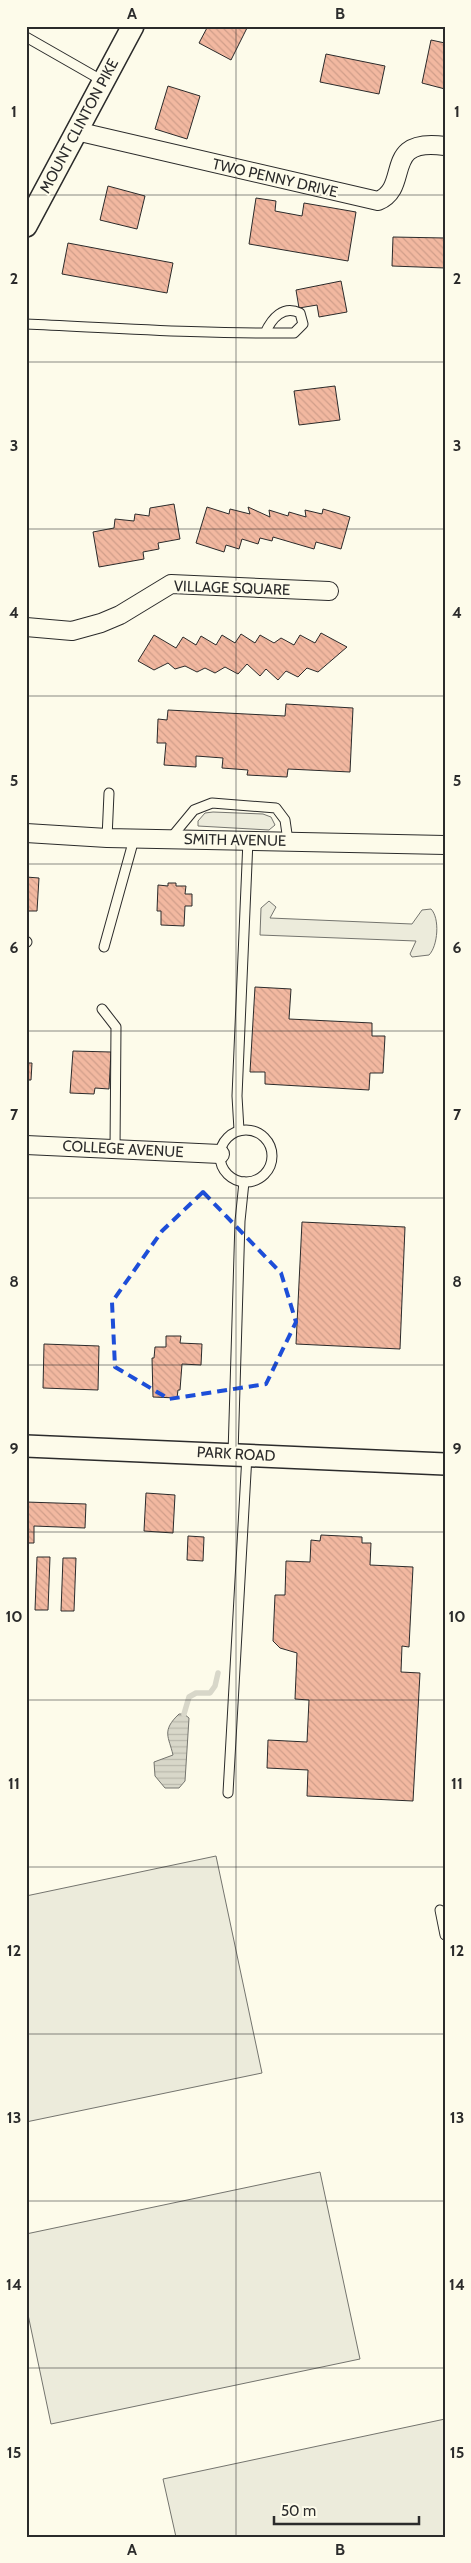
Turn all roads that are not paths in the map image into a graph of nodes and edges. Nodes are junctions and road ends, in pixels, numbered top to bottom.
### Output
1 (133, 26) edge
2 (26, 37) edge
3 (103, 81) junction
4 (76, 132) junction
5 (445, 146) edge
6 (27, 224) edge
7 (26, 324) edge
8 (265, 333) dead end
9 (329, 591) dead end
10 (26, 627) edge
11 (109, 792) dead end
12 (26, 833) edge
13 (107, 838) junction
14 (134, 839) junction
15 (170, 839) junction
16 (248, 840) junction
17 (288, 840) junction
18 (445, 845) edge
19 (104, 947) dead end
20 (102, 1008) dead end
21 (239, 1130) junction
22 (26, 1145) edge
23 (115, 1149) junction
24 (220, 1154) junction
25 (244, 1182) junction
26 (26, 1446) edge
27 (240, 1454) junction
28 (445, 1464) edge
29 (228, 1793) dead end
30 (440, 1910) dead end
31 (445, 1934) edge

1 - 3 street, MOUNT CLINTON PIKE
2 - 3 lane
3 - 4 street, MOUNT CLINTON PIKE
4 - 5 street, TWO PENNY DRIVE
4 - 6 street, MOUNT CLINTON PIKE
7 - 8 lane
9 - 10 street, VILLAGE SQUARE
11 - 13 lane
12 - 13 street, SMITH AVENUE
13 - 14 street, SMITH AVENUE
14 - 15 street, SMITH AVENUE
14 - 19 lane
15 - 16 street, SMITH AVENUE
15 - 17 lane
16 - 17 street, SMITH AVENUE
16 - 21 lane
17 - 18 street, SMITH AVENUE
20 - 23 lane
21 - 24 lane
21 - 25 lane
22 - 23 street, COLLEGE AVENUE
23 - 24 street, COLLEGE AVENUE
24 - 25 lane
25 - 27 lane
26 - 27 street, PARK ROAD
27 - 28 street, PARK ROAD
27 - 29 lane
30 - 31 lane

